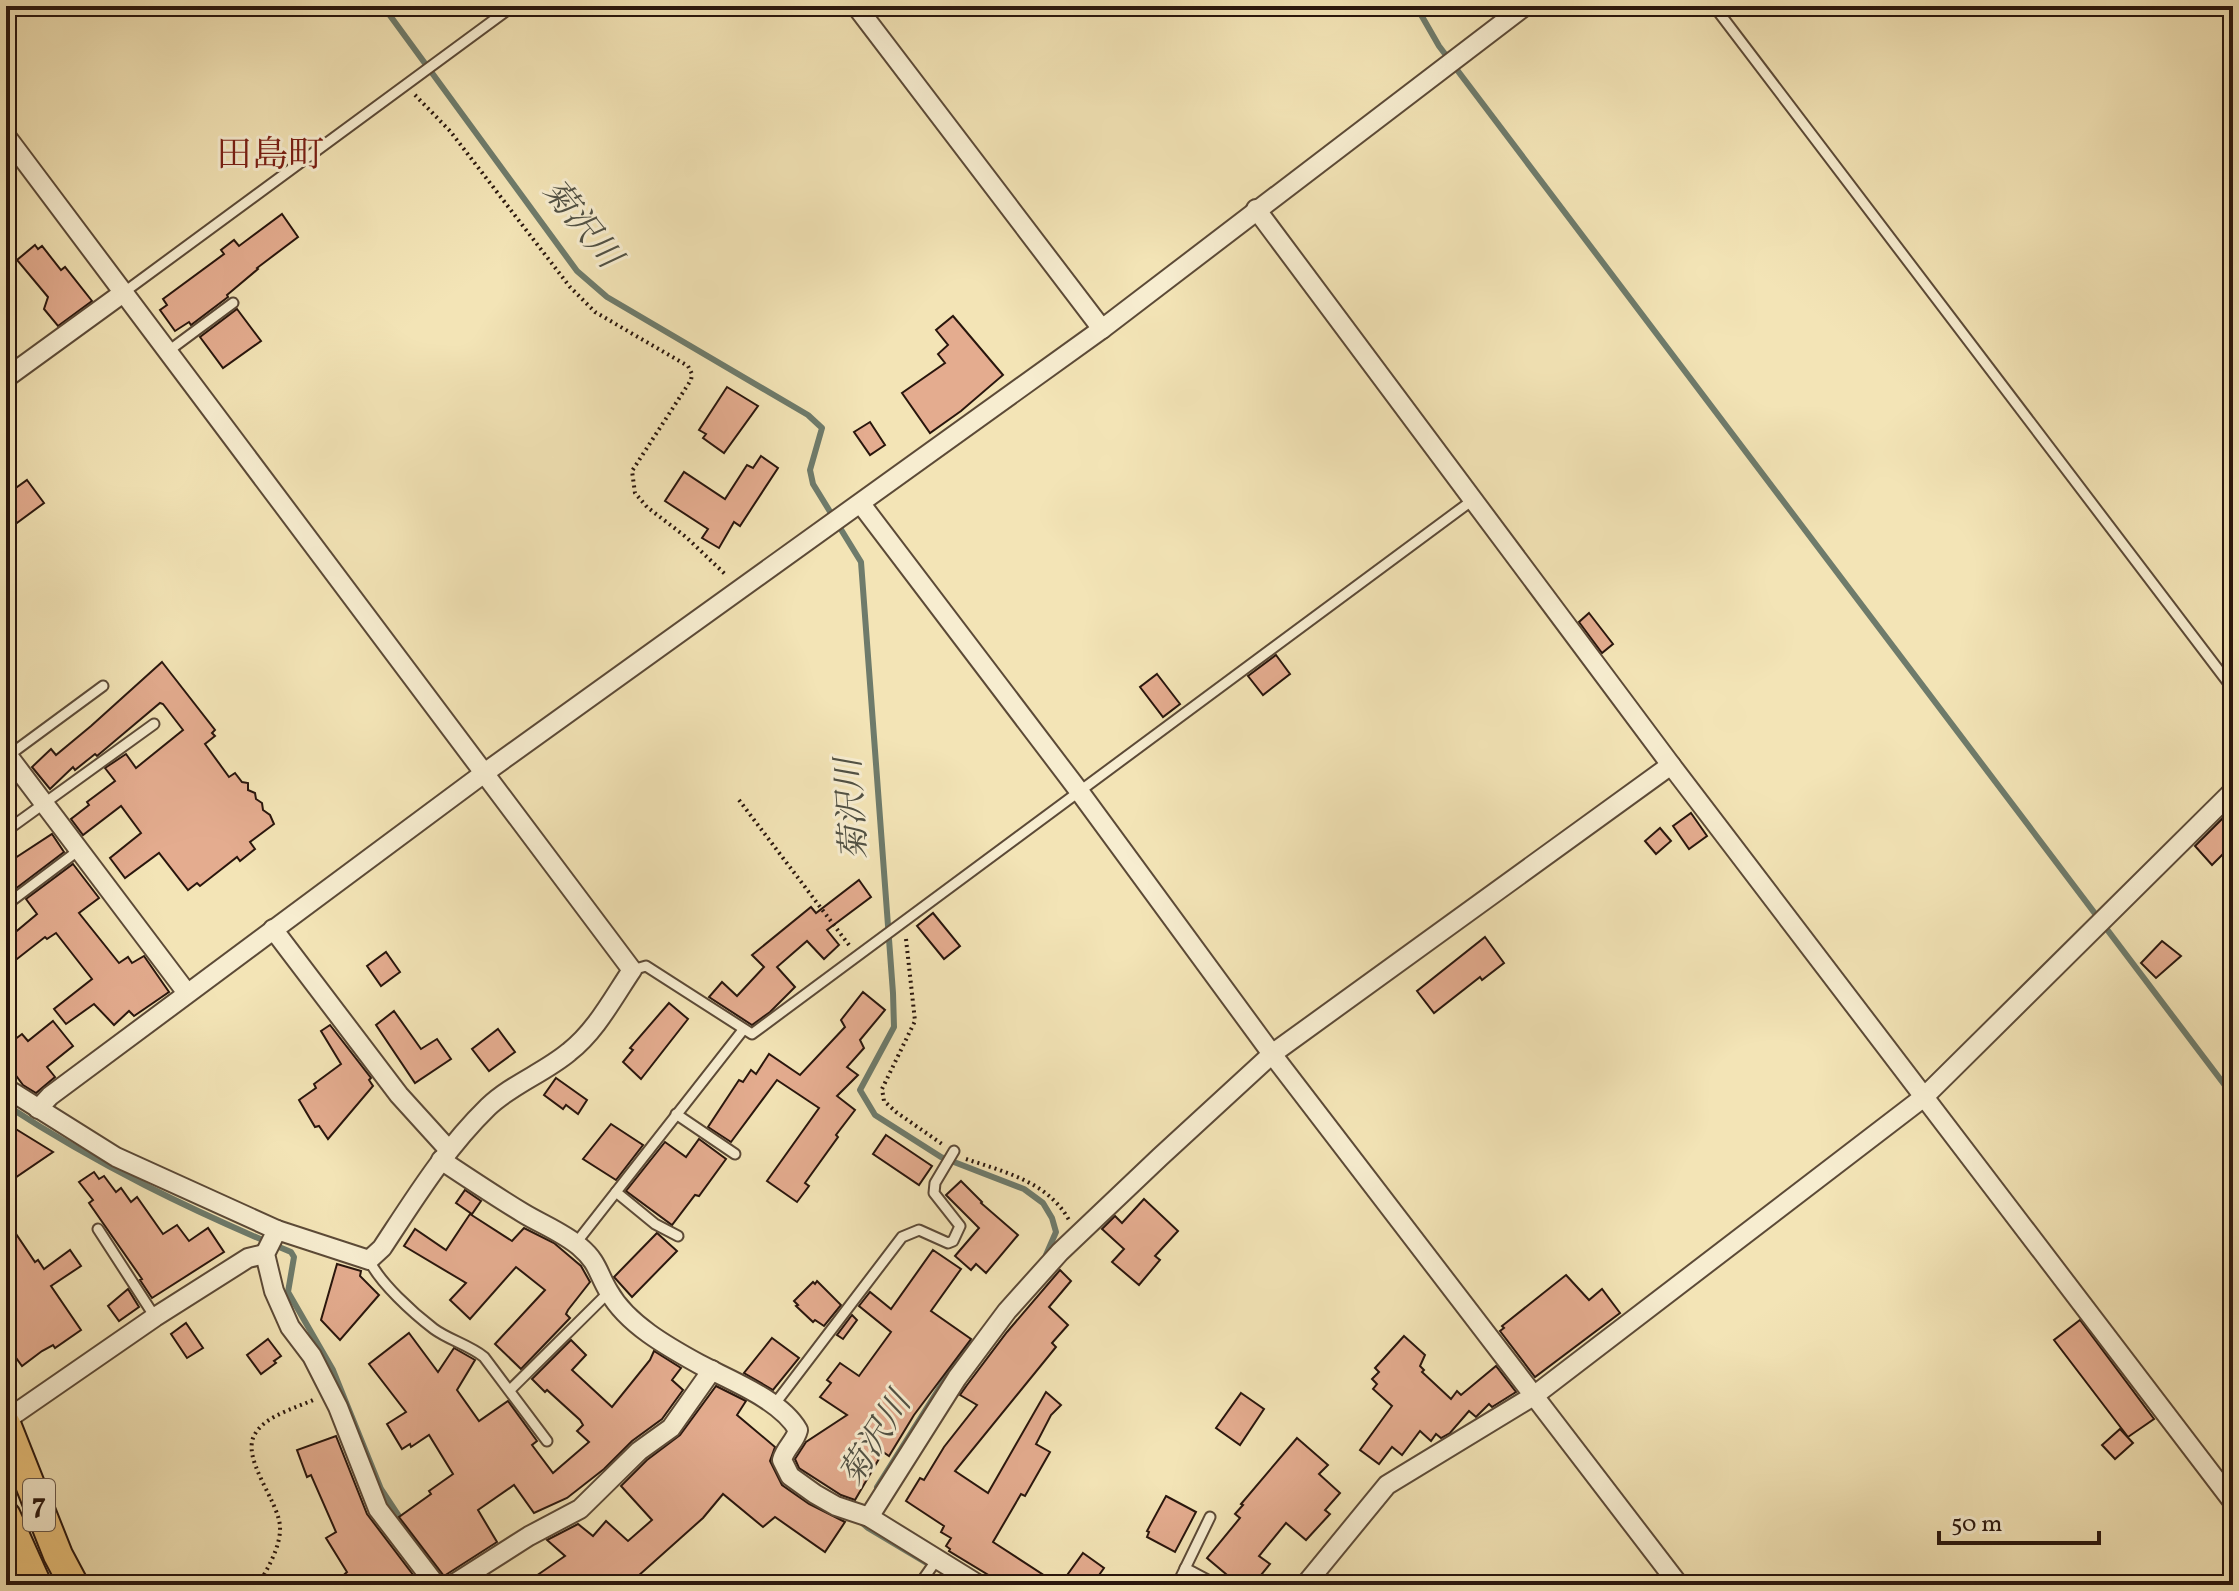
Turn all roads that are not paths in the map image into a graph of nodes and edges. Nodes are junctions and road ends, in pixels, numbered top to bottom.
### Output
1 (513, 6) edge
2 (856, 6) edge
3 (1525, 6) edge
4 (1714, 6) edge
5 (6, 136) edge
6 (1256, 209) junction
7 (123, 293) junction
8 (233, 303) dead end
9 (1102, 329) junction
10 (167, 352) junction
11 (6, 378) edge
12 (1474, 499) junction
13 (861, 504) junction
14 (103, 686) dead end
15 (2233, 689) edge
16 (154, 724) dead end
17 (7, 755) edge
18 (1671, 765) junction
19 (483, 774) junction
20 (1079, 791) junction
21 (2233, 791) edge
22 (44, 803) junction
23 (6, 831) edge
24 (79, 850) junction
25 (6, 905) edge
26 (273, 929) junction
27 (632, 970) junction
28 (187, 993) junction
29 (743, 1030) junction
30 (1272, 1054) junction
31 (6, 1088) edge
32 (1924, 1097) junction
33 (38, 1109) junction
34 (676, 1114) junction
35 (954, 1151) road end
36 (444, 1154) junction
37 (735, 1154) dead end
38 (616, 1192) junction
39 (98, 1229) dead end
40 (277, 1230) junction
41 (678, 1236) dead end
42 (576, 1243) junction
43 (265, 1254) junction
44 (369, 1260) junction
45 (609, 1292) junction
46 (155, 1317) junction
47 (712, 1370) junction
48 (510, 1390) junction
49 (1535, 1395) junction
50 (774, 1405) junction
51 (6, 1422) edge
52 (547, 1441) dead end
53 (2233, 1502) edge
54 (6, 1516) edge
55 (869, 1517) junction
56 (1210, 1517) dead end
57 (938, 1558) junction
58 (1185, 1568) junction
59 (2233, 1575) edge
60 (1306, 1584) edge
61 (37, 1585) edge
62 (74, 1585) edge
63 (436, 1585) edge
64 (452, 1585) edge
65 (682, 1585) edge
66 (702, 1585) edge
67 (919, 1585) edge
68 (979, 1585) edge
69 (1177, 1585) edge
70 (1217, 1585) edge
71 (1679, 1585) edge
72 (2220, 1585) edge

1 - 7 lane
2 - 9 street
3 - 6 street
4 - 15 lane
5 - 7 street
6 - 9 street
6 - 12 street
7 - 10 street
7 - 11 street
8 - 10 lane
9 - 13 street
10 - 19 street
12 - 18 street
12 - 20 lane
13 - 19 street
13 - 20 street
14 - 17 lane
16 - 22 lane
17 - 22 street
18 - 30 street
18 - 32 street
19 - 26 street
19 - 27 street
20 - 29 lane
20 - 30 street
21 - 32 street
22 - 23 lane
22 - 24 street
24 - 25 lane
24 - 28 street
26 - 28 street
26 - 36 street
27 - 29 lane
27 - 36 street
28 - 33 street
29 - 34 lane
30 - 49 street
30 - 55 street
31 - 33 street
32 - 49 street
32 - 53 street
33 - 40 street
34 - 37 lane
34 - 38 lane
35 - 50 lane
36 - 42 street
36 - 44 street
38 - 41 lane
38 - 42 lane
39 - 46 lane
40 - 43 street
40 - 44 street
42 - 45 street
43 - 46 street
43 - 63 street
44 - 48 lane
45 - 47 street
45 - 48 lane
46 - 51 street
47 - 50 street
47 - 64 street
48 - 52 lane
49 - 60 street
49 - 71 street
50 - 55 street
51 - 62 main road, 7
54 - 61 main road, 7
55 - 57 street
56 - 58 lane
57 - 67 lane
57 - 68 street
58 - 69 lane
58 - 70 lane
59 - 72 lane
65 - 66 lane

